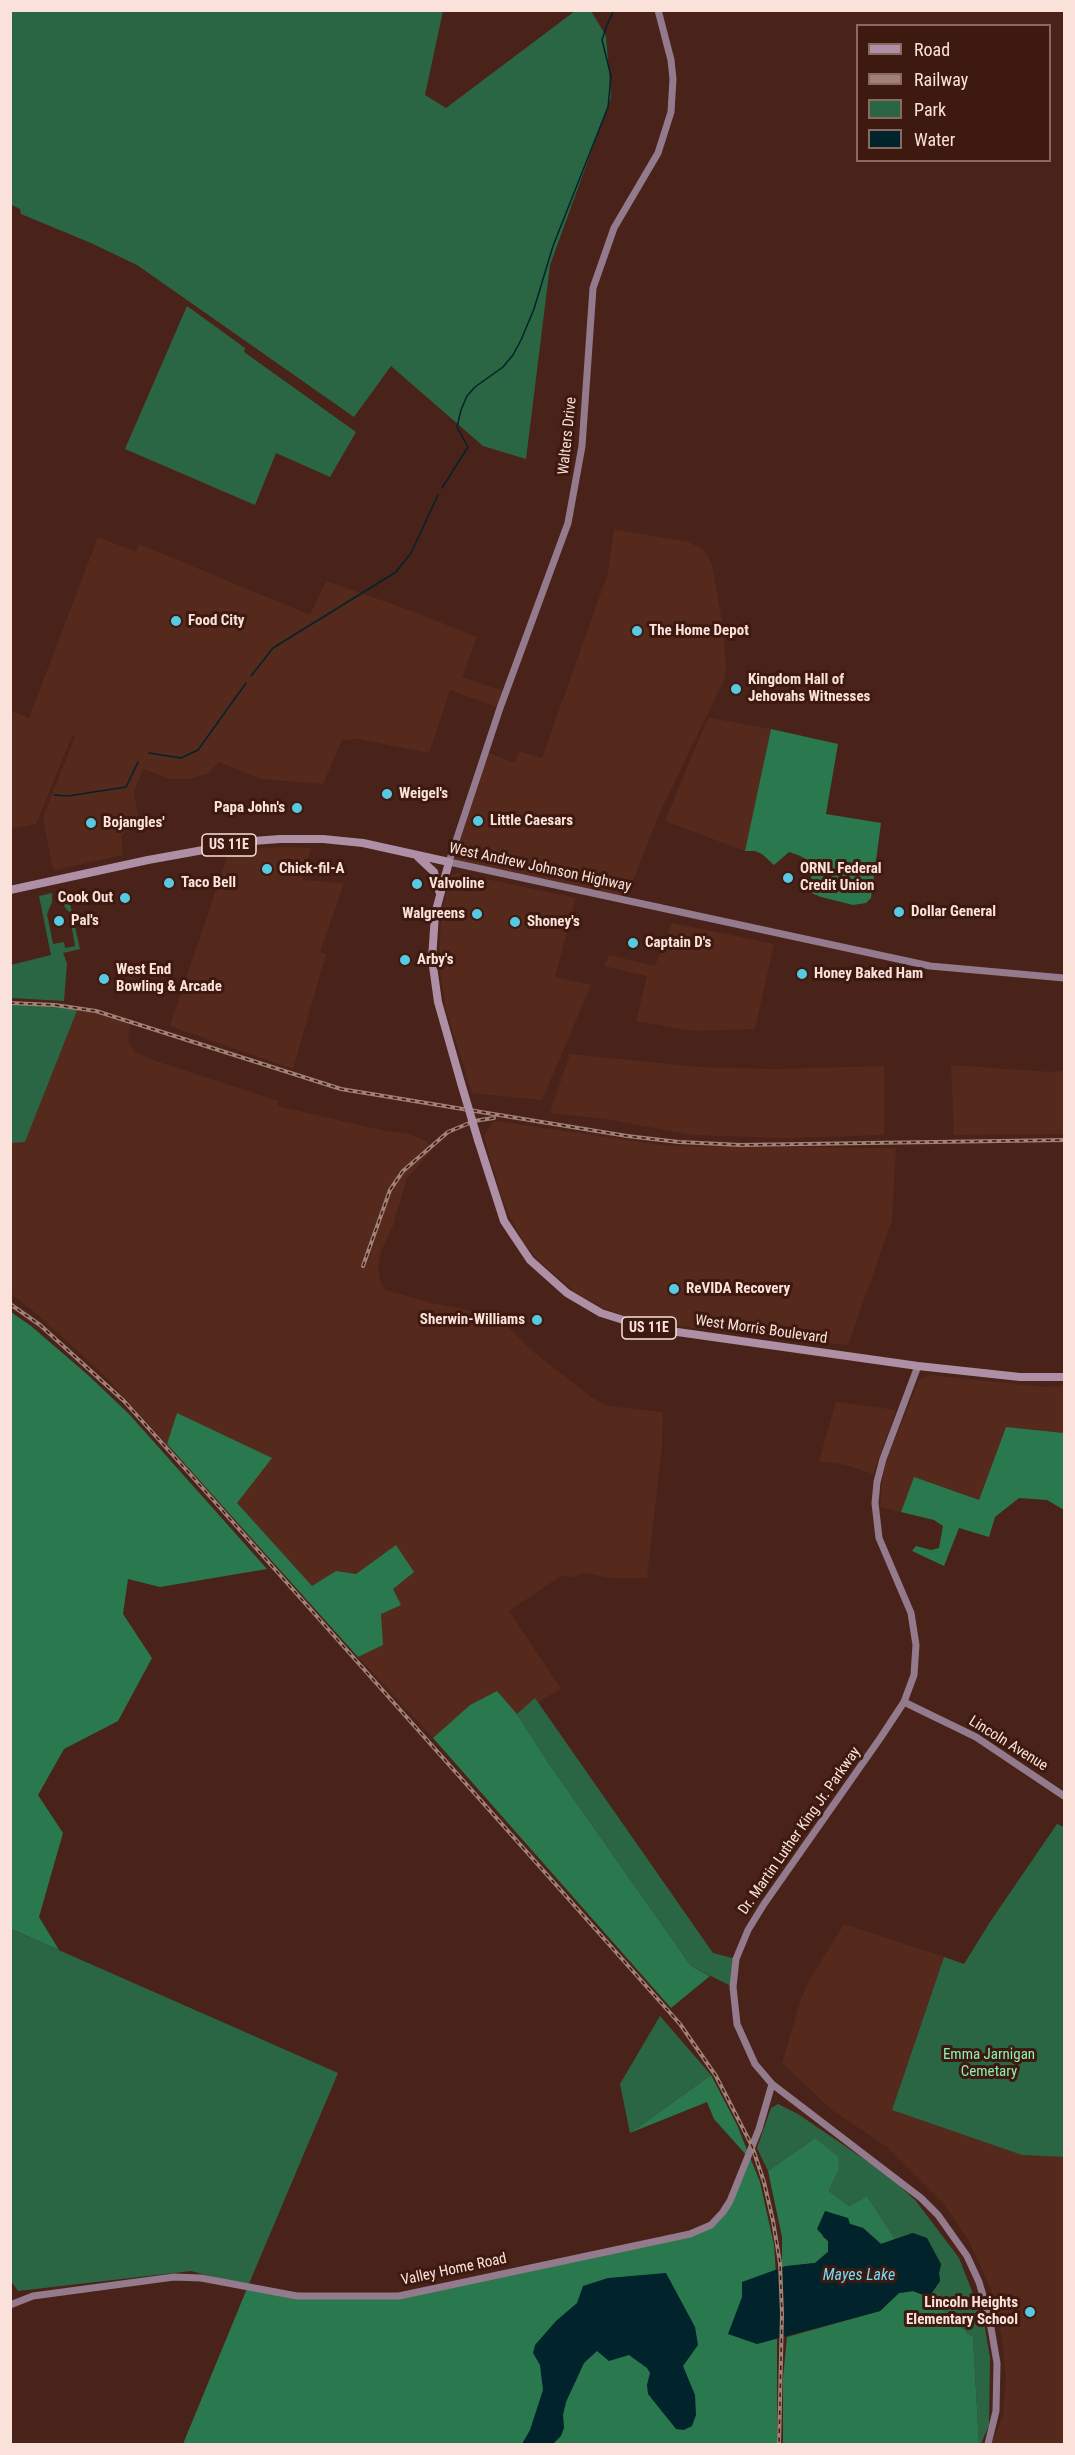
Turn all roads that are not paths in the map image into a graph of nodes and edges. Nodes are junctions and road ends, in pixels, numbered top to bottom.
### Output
1 (658, 10) edge
2 (414, 854) junction
3 (449, 862) junction
4 (10, 890) edge
5 (440, 895) junction
6 (1065, 978) edge
7 (918, 1365) junction
8 (1065, 1377) edge
9 (904, 1702) junction
10 (1065, 1796) edge
11 (772, 2084) junction
12 (10, 2305) edge
13 (988, 2445) edge

1 - 3 street, Walters Drive
2 - 3 main road, West Andrew Johnson Highway / US 11E
2 - 4 main road, West Andrew Johnson Highway / US 11E
2 - 5 main road
3 - 5 main road, West Morris Boulevard / US 11E
3 - 6 street, West Andrew Johnson Highway
5 - 7 main road, West Morris Boulevard / US 11E, bridge
7 - 8 main road, West Morris Boulevard / US 11E
7 - 9 street, Dr. Martin Luther King Jr. Parkway
9 - 10 street, Lincoln Avenue
9 - 11 street, Dr. Martin Luther King Jr. Parkway
11 - 12 street, Valley Home Road
11 - 13 street, Dr. Martin Luther King Jr. Parkway

